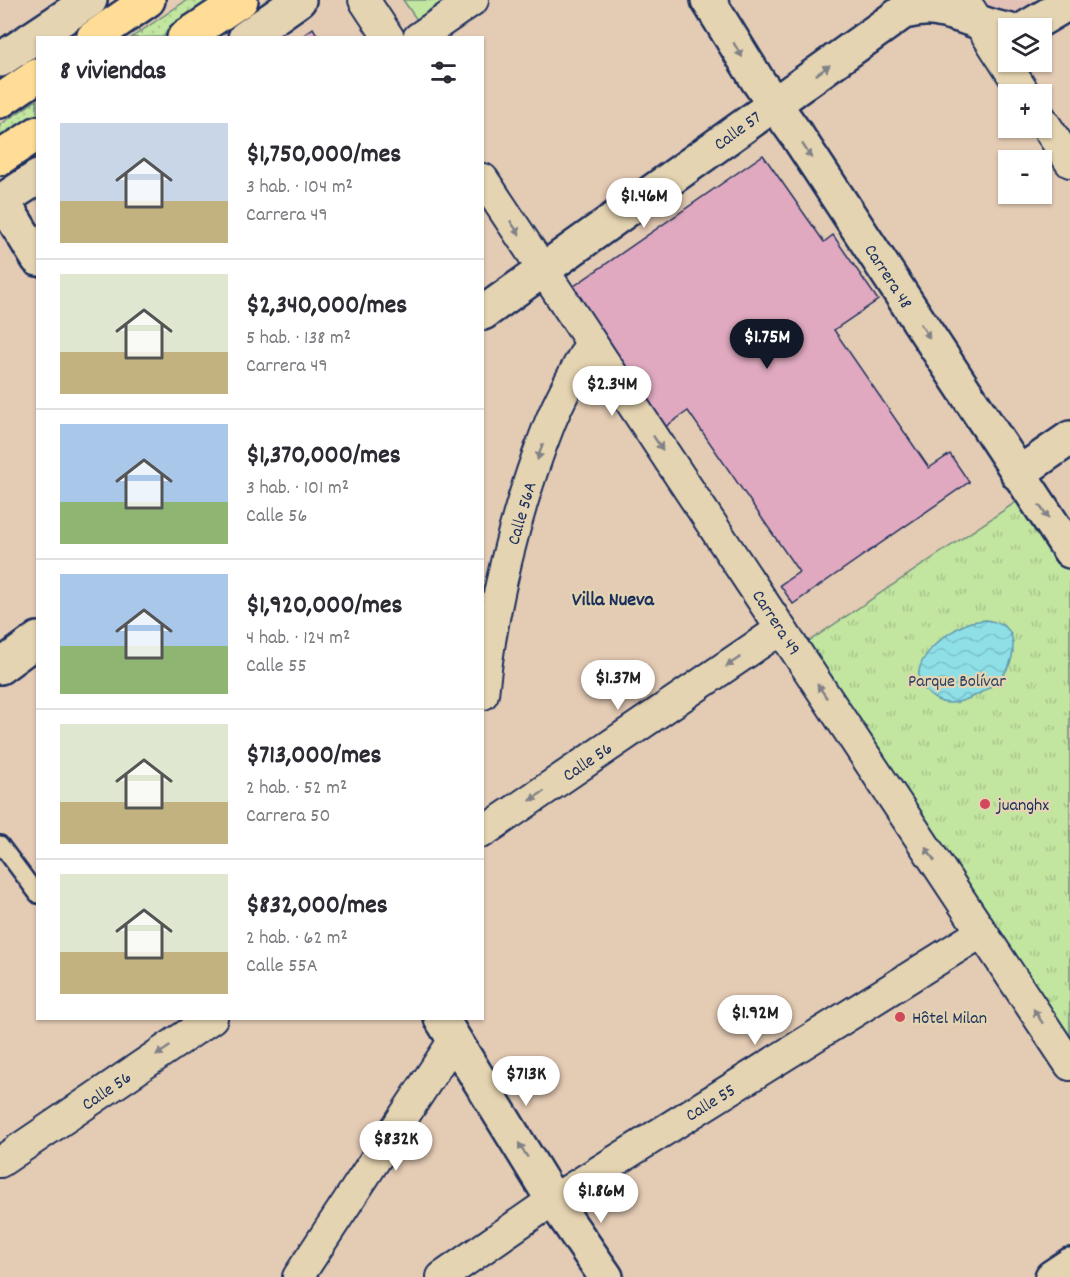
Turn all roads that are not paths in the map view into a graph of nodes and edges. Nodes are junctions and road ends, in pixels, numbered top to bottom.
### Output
1 (90, 0) edge
2 (148, 0) edge
3 (241, 0) edge
4 (299, 0) edge
5 (364, 0) edge
6 (473, 0) edge
7 (708, 0) edge
8 (1070, 2) edge
9 (911, 6) edge
10 (970, 10) edge
11 (1043, 18) edge
12 (998, 28) edge
13 (96, 36) edge
14 (186, 36) edge
15 (248, 36) edge
16 (388, 36) edge
17 (421, 36) edge
18 (0, 60) edge
19 (36, 76) edge
20 (1018, 84) edge
21 (0, 101) edge
22 (774, 102) junction
23 (36, 134) edge
24 (1052, 135) edge
25 (0, 158) edge
26 (1070, 162) edge
27 (36, 178) edge
28 (484, 181) edge
29 (1, 201) edge
30 (36, 256) edge
31 (543, 270) junction
32 (484, 312) edge
33 (591, 342) junction
34 (1070, 438) edge
35 (1018, 474) junction
36 (1070, 551) edge
37 (781, 629) junction
38 (36, 640) edge
39 (0, 667) edge
40 (484, 688) edge
41 (484, 831) edge
42 (0, 844) edge
43 (36, 892) edge
44 (982, 932) junction
45 (209, 1020) edge
46 (448, 1029) edge
47 (1070, 1065) edge
48 (0, 1162) edge
49 (553, 1200) junction
50 (1070, 1265) edge
51 (298, 1277) edge
52 (442, 1277) edge
53 (606, 1277) edge
54 (1052, 1277) edge

1 - 18 street
2 - 13 main road
3 - 14 main road
4 - 15 street
5 - 16 street
6 - 17 street
7 -> 22 street, Carrera 48
8 - 11 street
9 - 10 street, Calle 57
22 -> 9 street, Calle 57
10 - 12 street, Calle 57
10 - 20 street
19 - 21 main road
22 - 31 street, Calle 57
22 -> 35 street, Carrera 48
23 - 25 main road
24 - 26 street
27 - 29 street
28 -> 31 street, Carrera 49
29 - 30 street
31 - 32 street, Calle 57
31 - 33 street, Carrera 49
33 -> 37 street, Carrera 49
33 -> 40 street, Calle 56A
34 - 35 street
35 -> 36 street, Carrera 48
37 -> 41 street, Calle 56
44 -> 37 street, Carrera 49
38 - 39 street
42 - 43 lane
47 -> 44 street, Carrera 49
44 - 49 street, Calle 55
45 -> 48 street, Calle 56
49 -> 46 street
46 - 51 street
49 - 52 street, Calle 55
49 - 53 street
50 - 54 street

